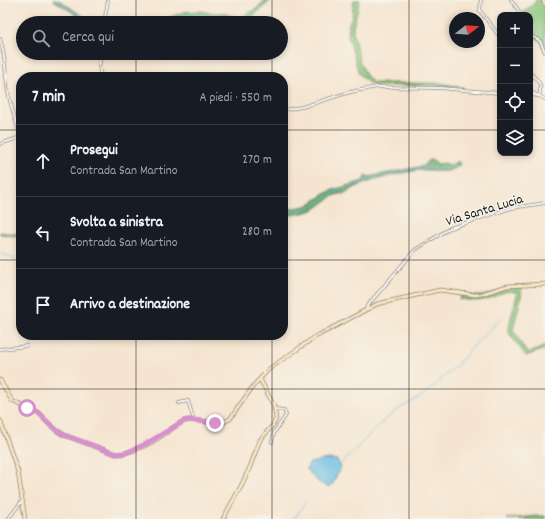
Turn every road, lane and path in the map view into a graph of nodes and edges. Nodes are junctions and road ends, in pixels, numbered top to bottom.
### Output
1 (108, 0) edge
2 (481, 0) edge
3 (511, 0) edge
4 (543, 0) edge
5 (545, 4) edge
6 (520, 12) edge
7 (105, 16) edge
8 (497, 33) edge
9 (533, 37) edge
10 (0, 40) edge
11 (545, 52) edge
12 (100, 60) edge
13 (100, 72) edge
14 (533, 76) edge
15 (497, 93) edge
16 (533, 93) edge
17 (533, 95) edge
18 (539, 96) junction
19 (545, 99) edge
20 (288, 109) edge
21 (16, 122) edge
22 (16, 139) edge
23 (0, 144) edge
24 (545, 203) edge
25 (545, 284) edge
26 (366, 309) junction
27 (27, 346) dead end
28 (0, 349) edge
29 (260, 379) junction
30 (0, 380) edge
31 (179, 402) dead end
32 (274, 409) junction
33 (0, 420) edge
34 (194, 420) junction
35 (272, 442) dead end
36 (22, 501) junction
37 (8, 519) edge
38 (25, 519) edge
39 (223, 519) edge

1 - 7 street
2 - 8 street
3 - 6 street
4 - 5 main road
9 - 11 street
10 - 21 street
12 - 13 street
14 - 18 street
15 - 20 street
16 - 18 street
17 - 18 street
18 - 19 street
22 - 23 street
24 - 26 street, Via Santa Lucia
25 - 26 main road
26 - 29 main road
27 - 28 street
29 - 32 main road
29 - 34 main road
30 - 34 main road
31 - 34 street
32 - 35 street
32 - 39 main road
33 - 36 main road
36 - 37 street
36 - 38 main road

